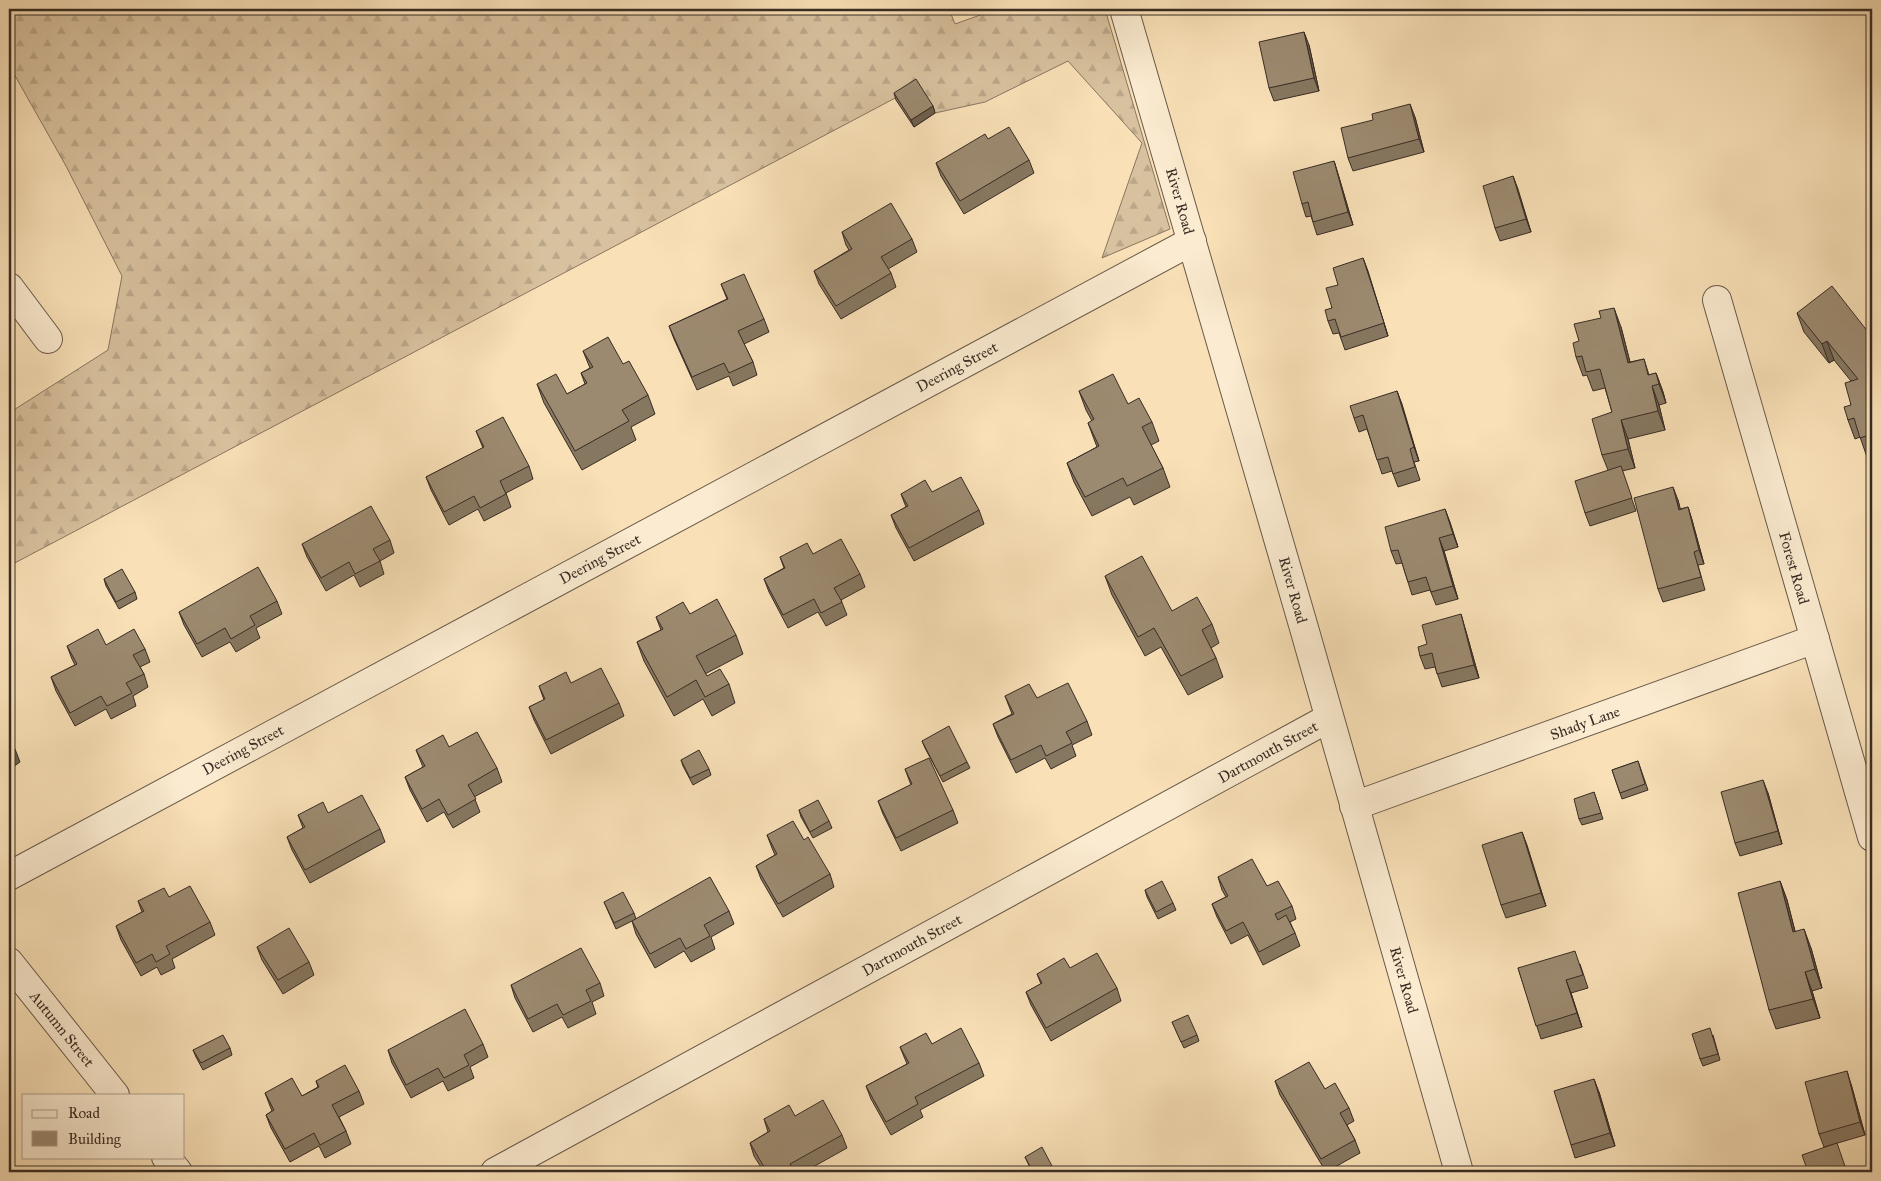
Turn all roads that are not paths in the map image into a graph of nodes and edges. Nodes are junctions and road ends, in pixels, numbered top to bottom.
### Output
1 (1124, 9) edge
2 (1192, 241) junction
3 (9, 287) edge
4 (1717, 300) dead end
5 (48, 339) dead end
6 (1815, 640) junction
7 (1329, 718) junction
8 (1354, 806) junction
9 (1872, 837) edge
10 (9, 876) edge
11 (9, 962) edge
12 (114, 1094) edge
13 (167, 1158) edge
14 (178, 1172) edge
15 (496, 1172) edge
16 (1459, 1172) edge

1 - 2 street, River Road
2 - 7 street, River Road
2 - 10 street, Deering Street
3 - 5 street
4 - 6 street, Forest Road
6 - 8 street, Shady Lane
6 - 9 street, Forest Road
7 - 8 street, River Road
7 - 15 street, Dartmouth Street
8 - 16 street, River Road
11 - 12 street, Autumn Street
13 - 14 street

